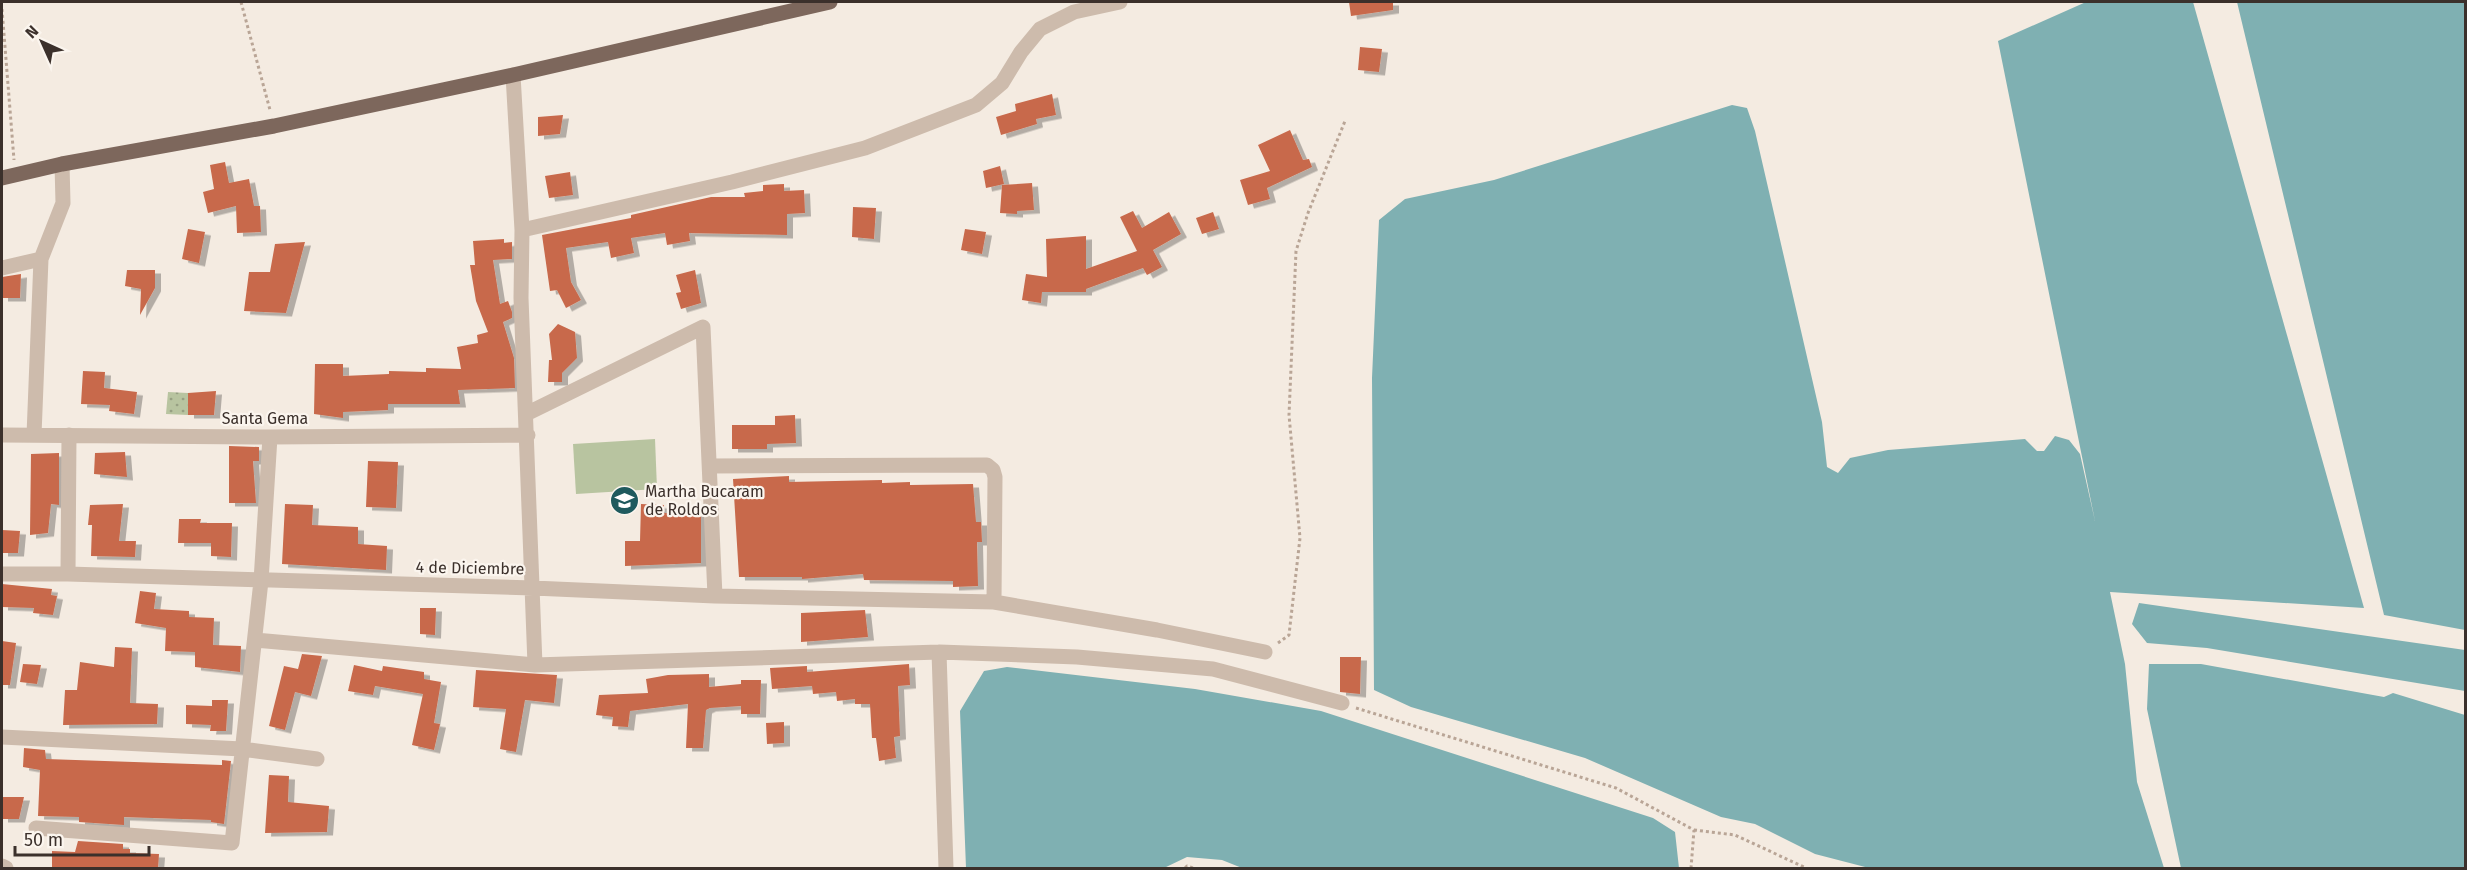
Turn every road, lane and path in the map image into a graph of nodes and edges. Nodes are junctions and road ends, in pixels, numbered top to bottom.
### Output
1 (241, 2) edge
2 (830, 2) edge
3 (1120, 2) edge
4 (2, 9) edge
5 (513, 75) junction
6 (1345, 121) dead end
7 (274, 126) junction
8 (62, 164) junction
9 (23, 174) junction
10 (2, 178) edge
11 (522, 230) junction
12 (41, 259) junction
13 (2, 268) edge
14 (526, 414) junction
15 (2, 435) edge
16 (34, 435) junction
17 (69, 435) junction
18 (528, 435) junction
19 (270, 437) junction
20 (711, 466) junction
21 (2, 574) edge
22 (68, 574) junction
23 (261, 581) junction
24 (533, 588) junction
25 (715, 596) junction
26 (994, 602) junction
27 (255, 640) junction
28 (939, 652) junction
29 (1265, 652) joint
30 (535, 665) junction
31 (1342, 703) joint
32 (2, 737) edge
33 (242, 749) junction
34 (318, 759) dead end
35 (36, 828) dead end
36 (1694, 830) junction
37 (2, 866) edge
38 (6, 868) edge
39 (946, 868) edge
40 (1185, 868) edge
41 (1193, 868) edge
42 (1691, 868) edge
43 (1806, 868) edge

1 - 7 path
2 - 5 main road
3 - 11 street
4 - 9 path
5 - 7 main road
5 - 11 street, 4 de Diciembre
6 - 29 path
7 - 8 main road
8 - 9 main road
8 - 12 street
9 - 10 main road
11 - 14 street, 4 de Diciembre
12 - 13 street
12 - 16 street
14 - 18 street, 4 de Diciembre
14 - 20 street
15 - 16 street, Santa Gema
16 - 17 street, Santa Gema
17 - 19 street, Santa Gema
17 - 22 street
18 - 19 street, Santa Gema
18 - 24 street, 4 de Diciembre
19 - 23 street
20 - 25 street
20 - 26 street
21 - 22 street, 4 de Diciembre
22 - 23 street, 4 de Diciembre
23 - 24 street, 4 de Diciembre
23 - 27 street
24 - 25 street
24 - 30 street
25 - 26 street
26 - 29 street
27 - 30 street
27 - 33 street
28 - 30 street
28 - 31 street
28 - 39 street
31 - 36 path
32 - 33 street
33 - 34 street
33 - 35 street
36 - 42 path
36 - 43 path
37 - 38 street
40 - 41 path

